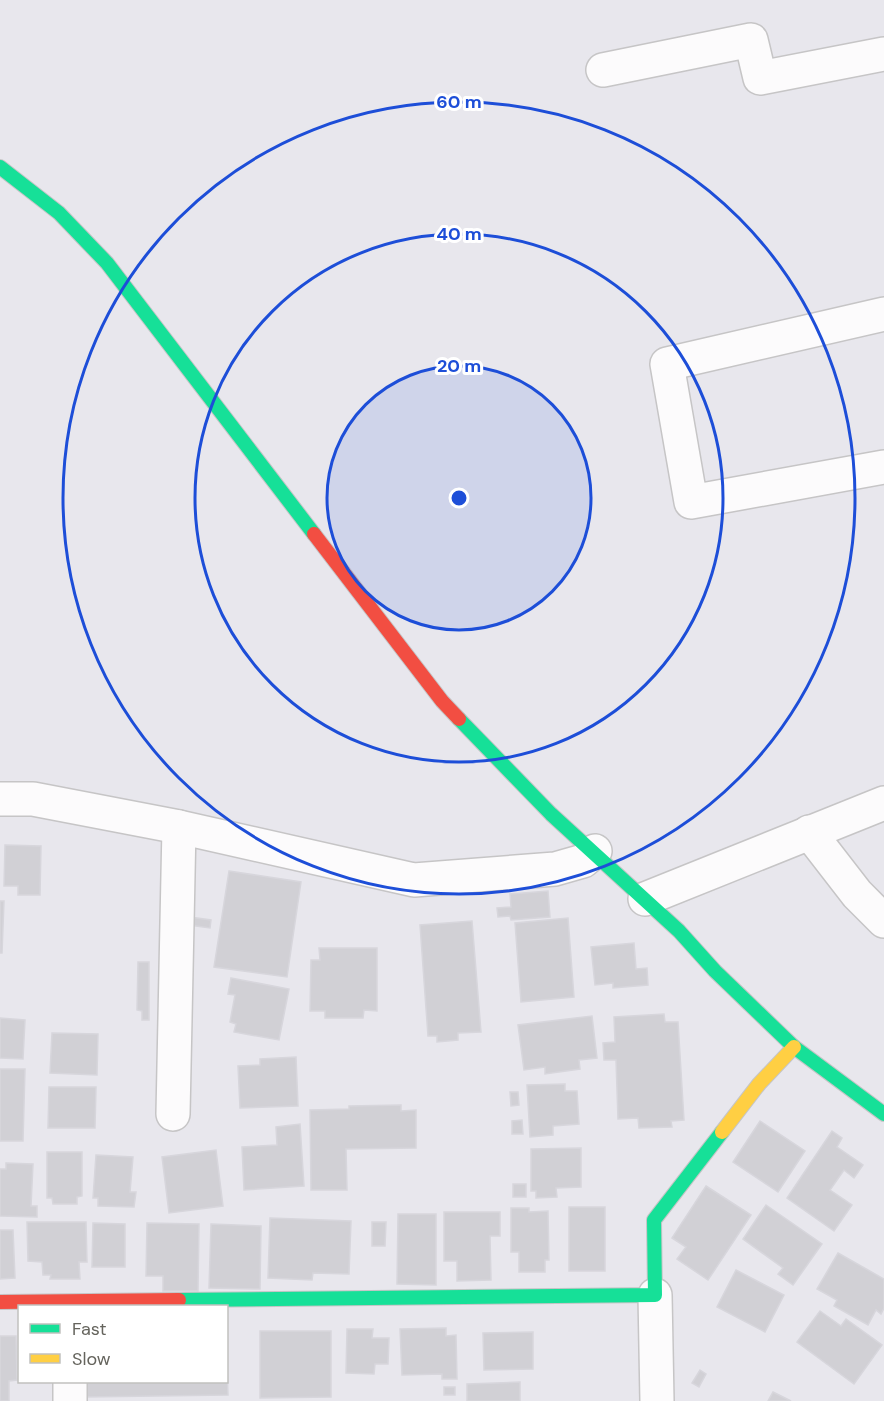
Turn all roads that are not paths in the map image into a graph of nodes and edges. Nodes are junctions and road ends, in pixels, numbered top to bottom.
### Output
1 (884, 54) edge
2 (603, 70) dead end
3 (0, 167) edge
4 (884, 314) edge
5 (884, 467) edge
6 (0, 800) edge
7 (884, 803) edge
8 (179, 827) junction
9 (809, 832) junction
10 (595, 851) junction
11 (645, 899) junction
12 (884, 921) edge
13 (794, 1047) junction
14 (883, 1112) edge
15 (173, 1113) dead end
16 (655, 1295) junction
17 (0, 1302) edge
18 (70, 1304) edge
19 (70, 1383) edge
20 (70, 1401) edge
21 (657, 1401) edge

1 - 2 street
3 - 10 street
4 - 5 street
6 - 8 street
7 - 9 street
8 - 10 street
8 - 15 street
9 - 11 street
9 - 12 street
10 - 11 street
11 - 13 street
13 - 14 street
13 - 16 street
16 - 18 street
16 - 21 street
17 - 18 street
19 - 20 street

